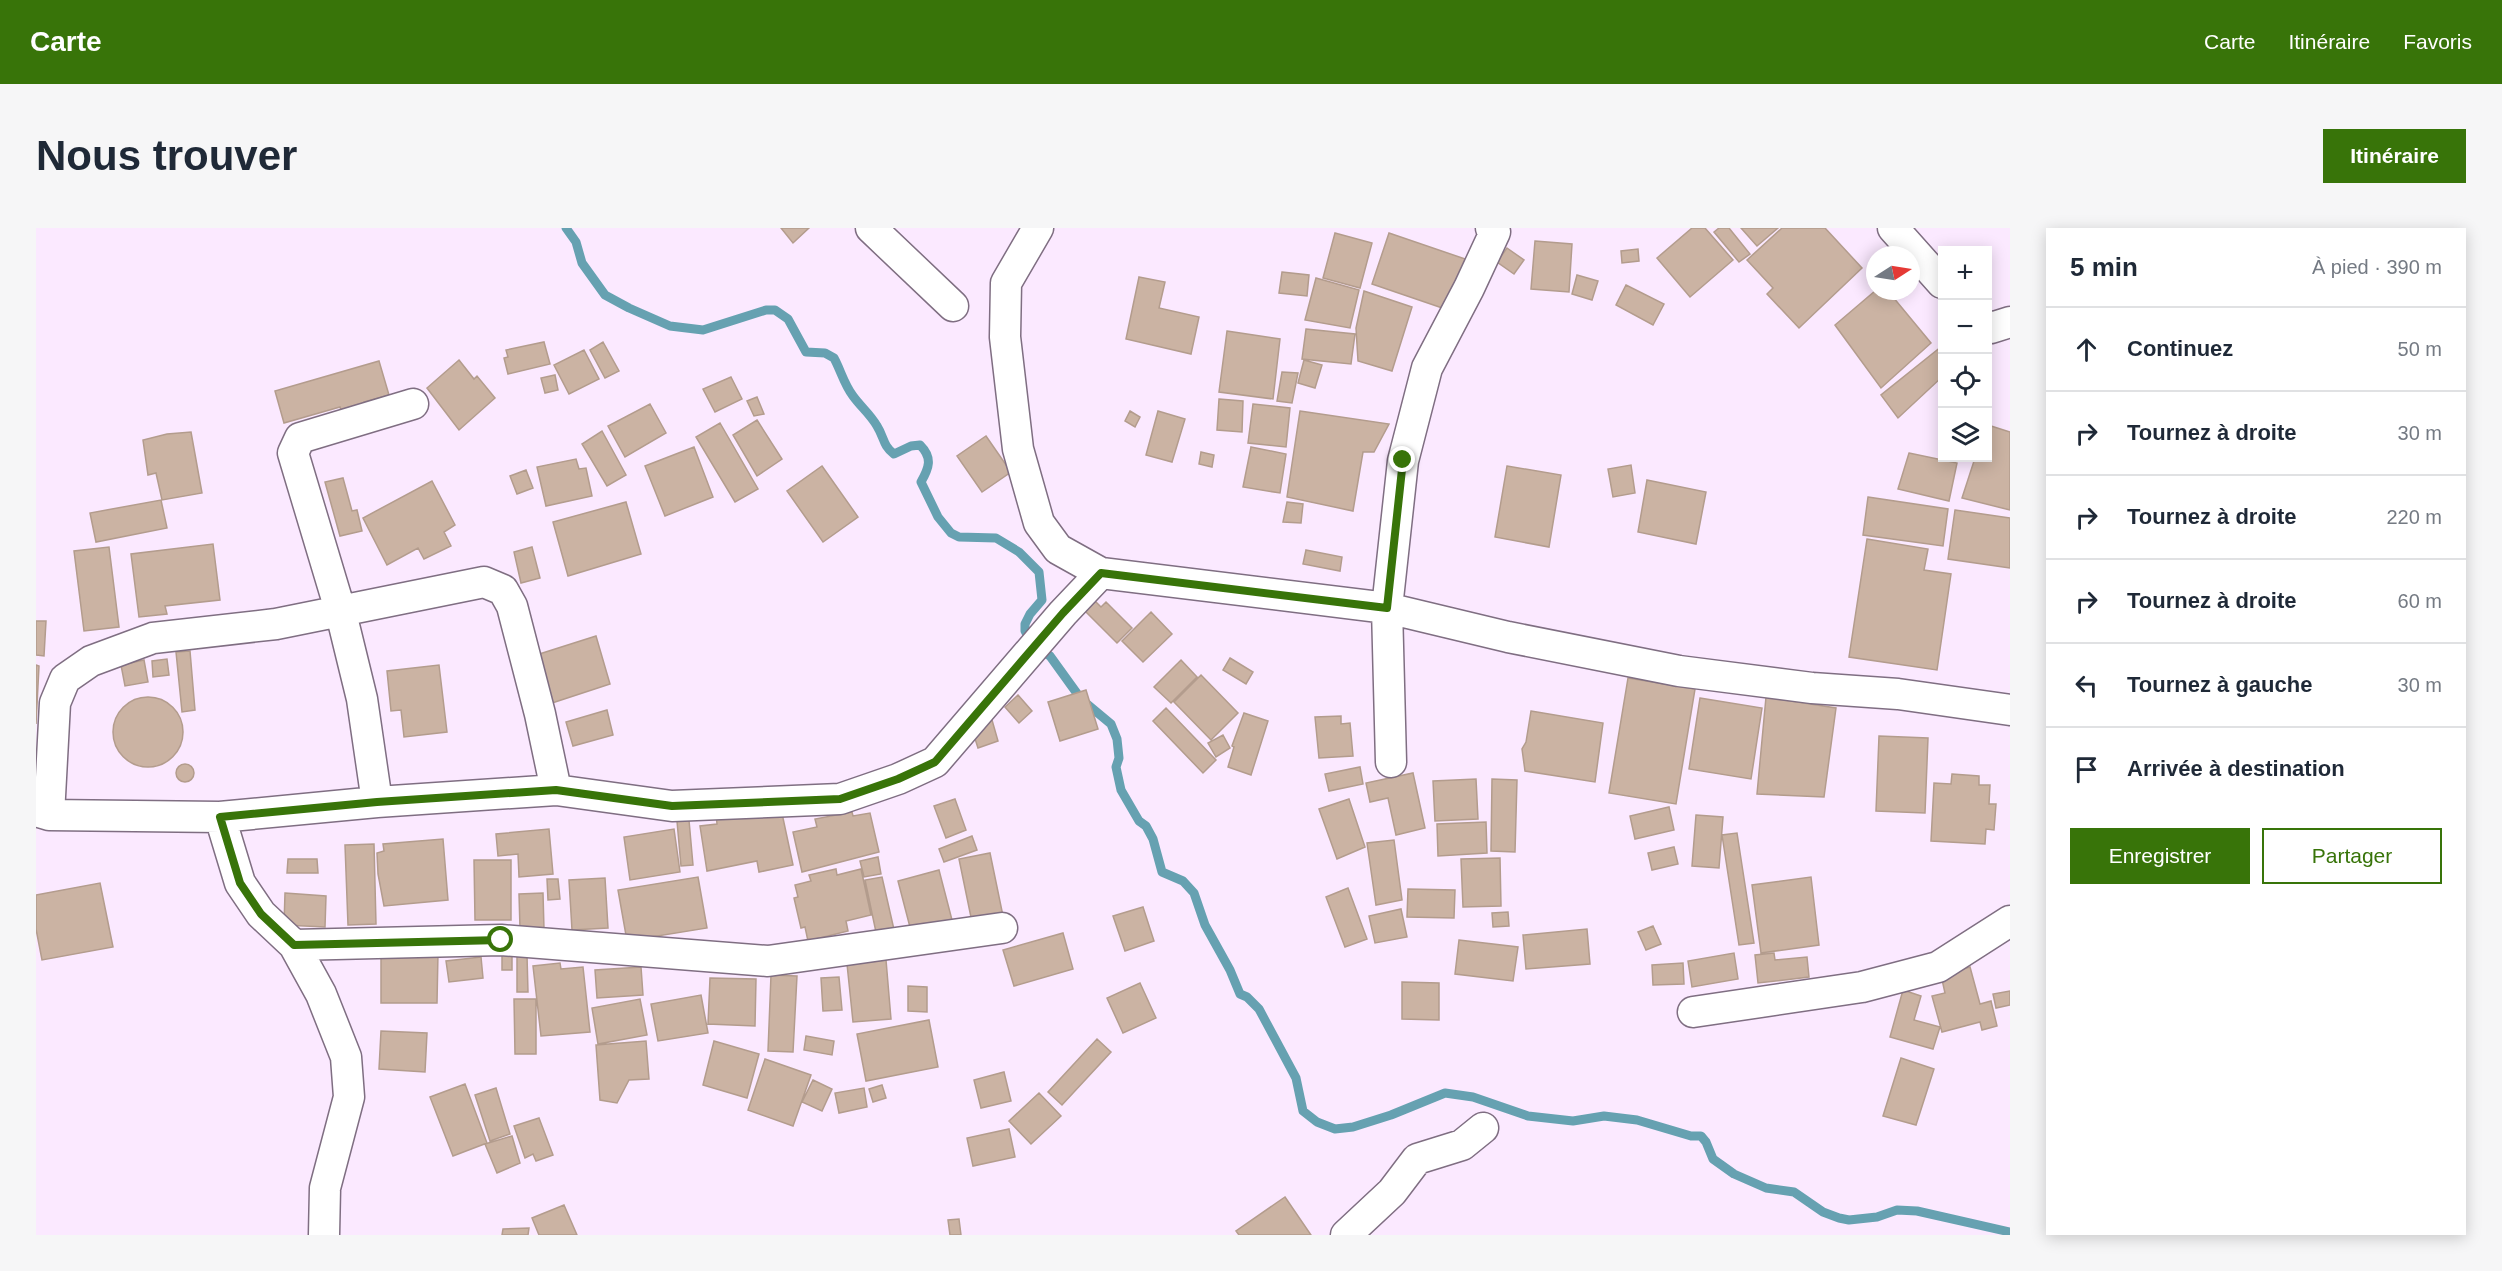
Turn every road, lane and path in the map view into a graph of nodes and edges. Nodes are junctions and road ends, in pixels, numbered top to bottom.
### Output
1 (872, 228) edge
2 (1038, 228) edge
3 (1893, 228) edge
4 (1494, 229) edge
5 (1938, 279) edge
6 (953, 306) dead end
7 (2010, 322) edge
8 (1992, 328) edge
9 (413, 404) dead end
10 (1101, 573) junction
11 (1387, 608) junction
12 (341, 613) junction
13 (2010, 710) edge
14 (1391, 762) dead end
15 (556, 790) junction
16 (377, 802) junction
17 (42, 813) edge
18 (220, 817) junction
19 (2010, 921) edge
20 (1002, 928) dead end
21 (294, 945) junction
22 (1693, 1012) dead end
23 (1483, 1128) dead end
24 (324, 1235) edge
25 (1346, 1235) edge

1 - 6 street
2 - 10 street
3 - 5 street
4 - 11 street
7 - 8 street
9 - 12 street
10 - 11 street
10 - 15 street
11 - 13 street
11 - 14 street
12 - 15 street
12 - 16 street
12 - 17 street
15 - 16 street
16 - 18 street
17 - 18 street
18 - 21 street
19 - 22 street
20 - 21 street
21 - 24 street
23 - 25 street

